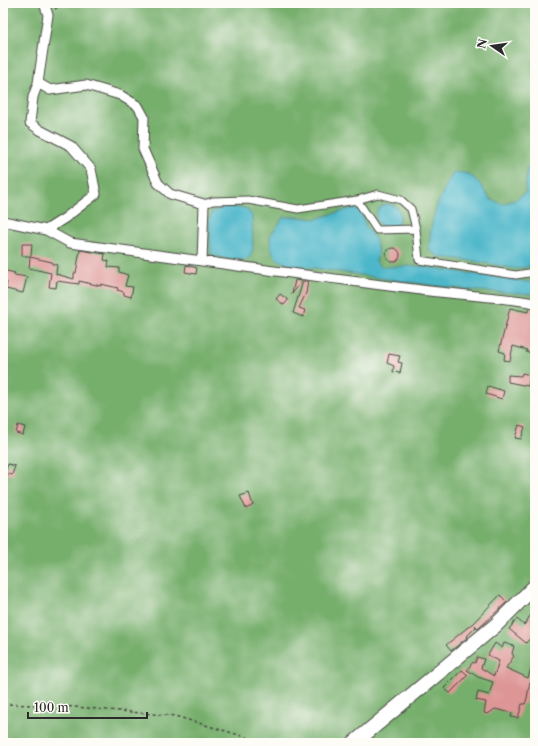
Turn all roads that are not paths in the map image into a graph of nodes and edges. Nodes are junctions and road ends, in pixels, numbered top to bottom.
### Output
1 (44, 3) edge
2 (38, 83) junction
3 (357, 200) junction
4 (204, 204) junction
5 (3, 221) edge
6 (416, 229) junction
7 (46, 230) junction
8 (202, 261) junction
9 (535, 272) edge
10 (535, 303) edge
11 (535, 586) edge
12 (354, 743) edge

1 - 2 street
2 - 4 street
2 - 7 street
3 - 4 street
3 - 6 street
3 - 6 street
4 - 8 street
5 - 7 street
6 - 9 street
7 - 8 street
8 - 10 street
11 - 12 main road

